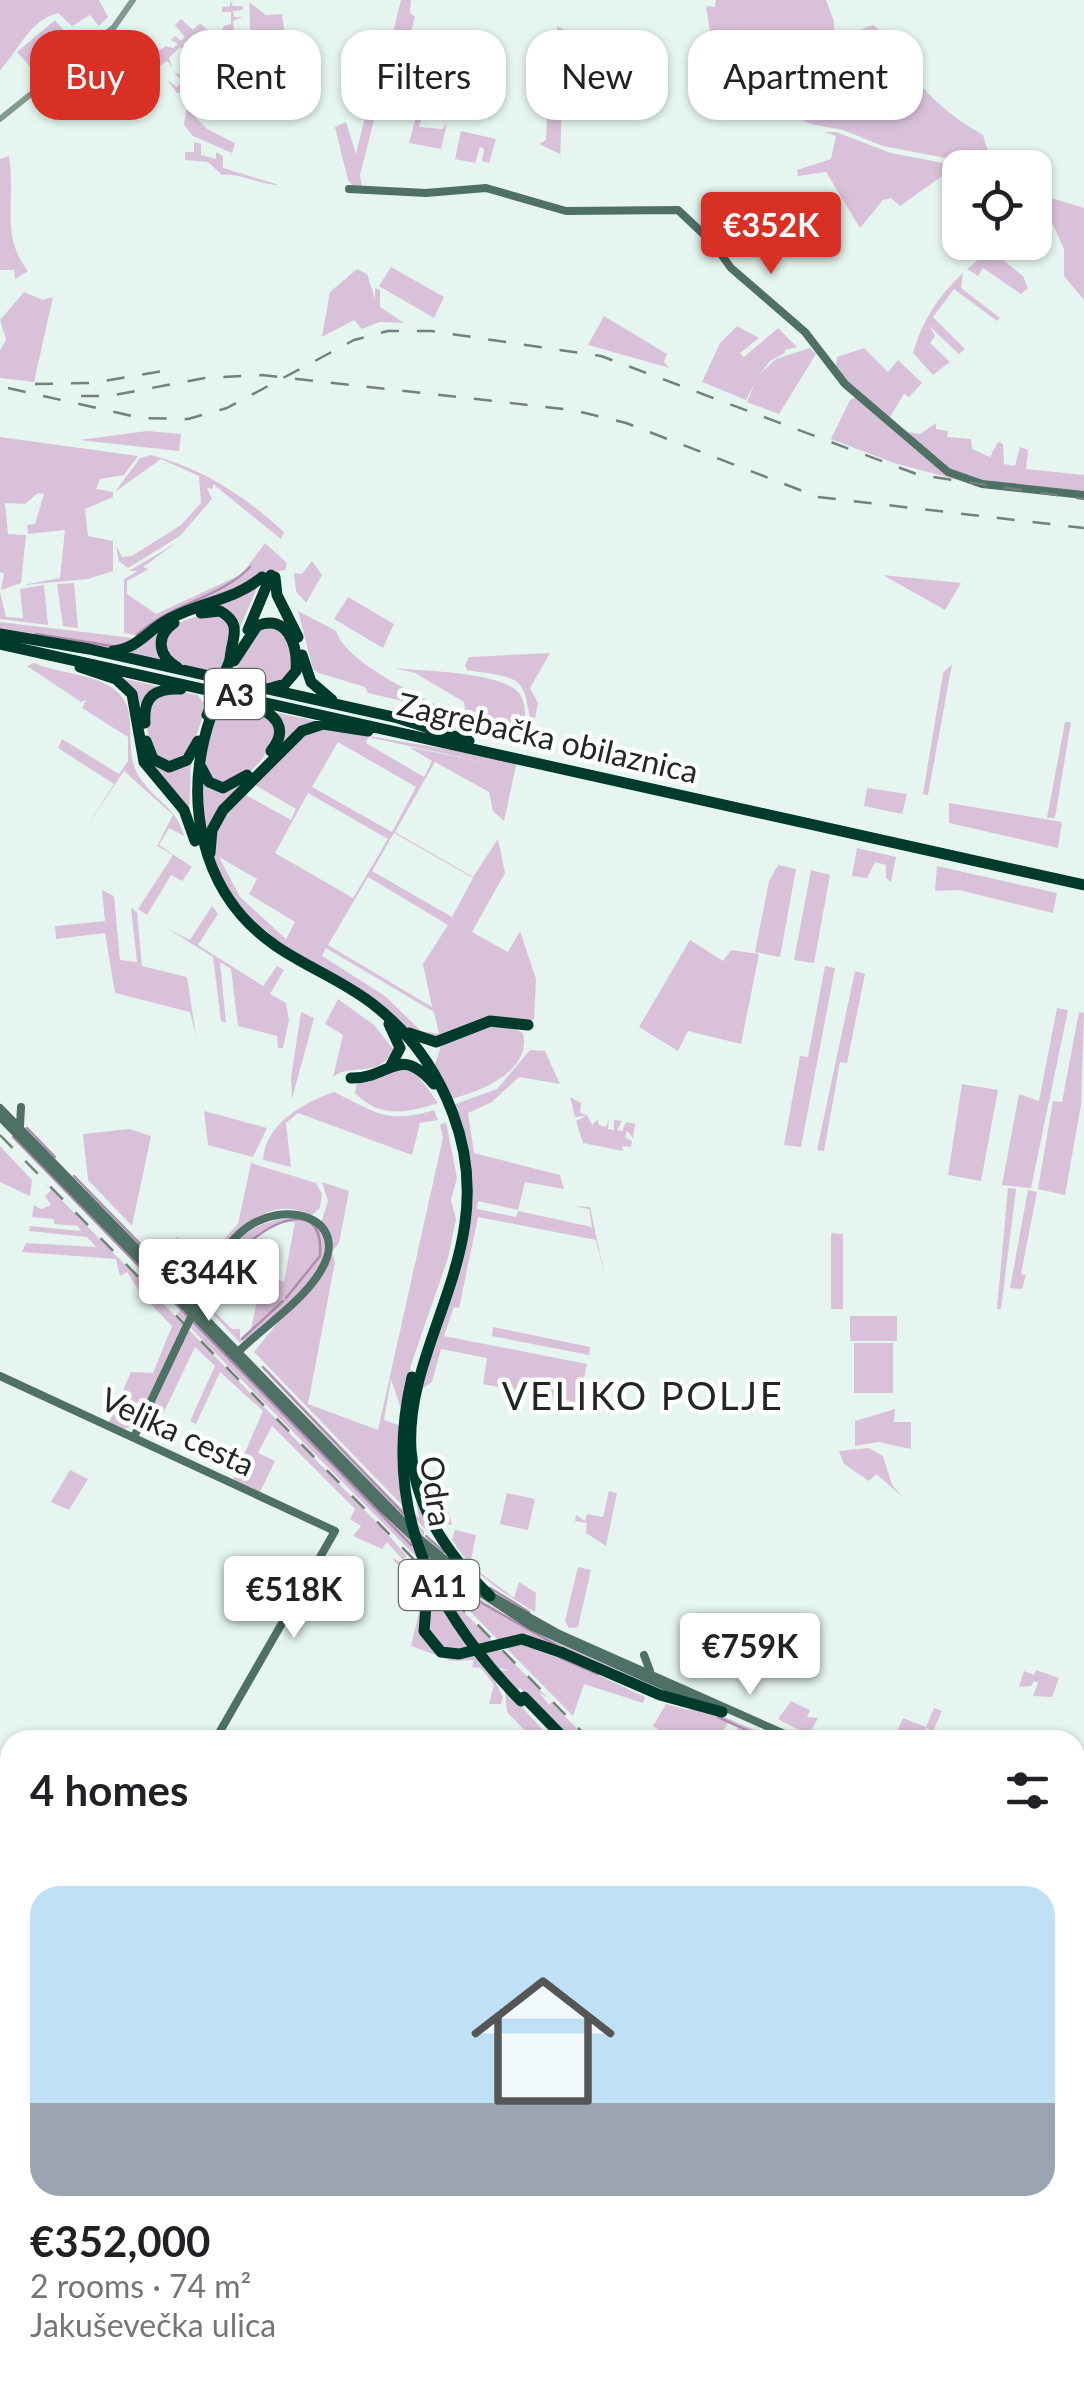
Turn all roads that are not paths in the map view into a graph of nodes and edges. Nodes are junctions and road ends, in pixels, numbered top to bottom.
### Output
1 (132, 0) edge
2 (0, 119) edge
3 (349, 189) dead end
4 (1084, 496) edge
5 (268, 576) junction
6 (0, 641) edge
7 (89, 649) junction
8 (232, 660) junction
9 (80, 667) junction
10 (195, 673) junction
11 (256, 686) junction
12 (180, 689) junction
13 (251, 705) junction
14 (355, 708) junction
15 (368, 731) junction
16 (200, 742) junction
17 (469, 744) junction
18 (203, 858) junction
19 (1084, 882) edge
20 (221, 885) junction
21 (379, 1008) junction
22 (389, 1024) junction
23 (523, 1028) dead end
24 (450, 1038) junction
25 (390, 1067) junction
26 (356, 1080) dead end
27 (436, 1083) junction
28 (21, 1106) dead end
29 (0, 1108) edge
30 (0, 1116) edge
31 (22, 1130) junction
32 (255, 1340) junction
33 (237, 1354) junction
34 (252, 1366) junction
35 (0, 1376) edge
36 (415, 1377) junction
37 (134, 1437) junction
38 (410, 1448) junction
39 (425, 1568) junction
40 (490, 1596) junction
41 (644, 1654) dead end
42 (634, 1670) junction
43 (662, 1679) junction
44 (522, 1699) junction
45 (722, 1712) junction
46 (221, 1730) edge
47 (552, 1730) edge
48 (763, 1730) edge
49 (776, 1730) edge

1 - 2 street
3 - 4 main road
5 - 7 highway
5 - 8 highway, A11
5 - 14 highway
6 - 7 highway
6 - 9 highway
6 - 17 highway, Zagrebačka obilaznica / A3
7 - 10 highway
8 - 10 highway
8 - 11 highway
8 - 16 highway, A11, bridge
9 - 12 highway
9 - 18 highway
10 - 11 highway
11 - 14 highway
12 - 13 highway
12 - 16 highway
13 - 15 highway
13 - 16 highway
14 - 17 highway
15 - 17 highway
15 - 20 highway
16 - 18 highway, A11
16 - 20 highway, A11
17 - 19 highway, Zagrebačka obilaznica / A3
18 - 22 highway, A11
20 - 21 highway, A11
21 - 24 highway
21 - 27 highway, A11
22 - 25 highway
22 - 27 highway, A11
23 - 24 highway
24 - 27 highway
25 - 26 highway
25 - 27 highway
27 - 36 highway, A11
28 - 31 main road
29 - 31 main road
30 - 33 main road
31 - 33 main road
32 - 33 main road
32 - 34 main road
32 - 37 main road, bridge
33 - 34 main road
33 - 42 main road
34 - 40 main road
35 - 37 main road, Velika cesta
36 - 38 highway, Odra / A11, bridge
36 - 39 highway, Odra / A11, bridge
37 - 46 main road, Velika cesta
38 - 40 highway
38 - 44 highway, Odra / A11, bridge
39 - 44 highway, Odra / A11, bridge
39 - 45 highway, bridge
40 - 42 main road
41 - 43 main road
42 - 43 main road
42 - 45 main road
43 - 49 main road
44 - 47 highway, A11
45 - 48 main road

